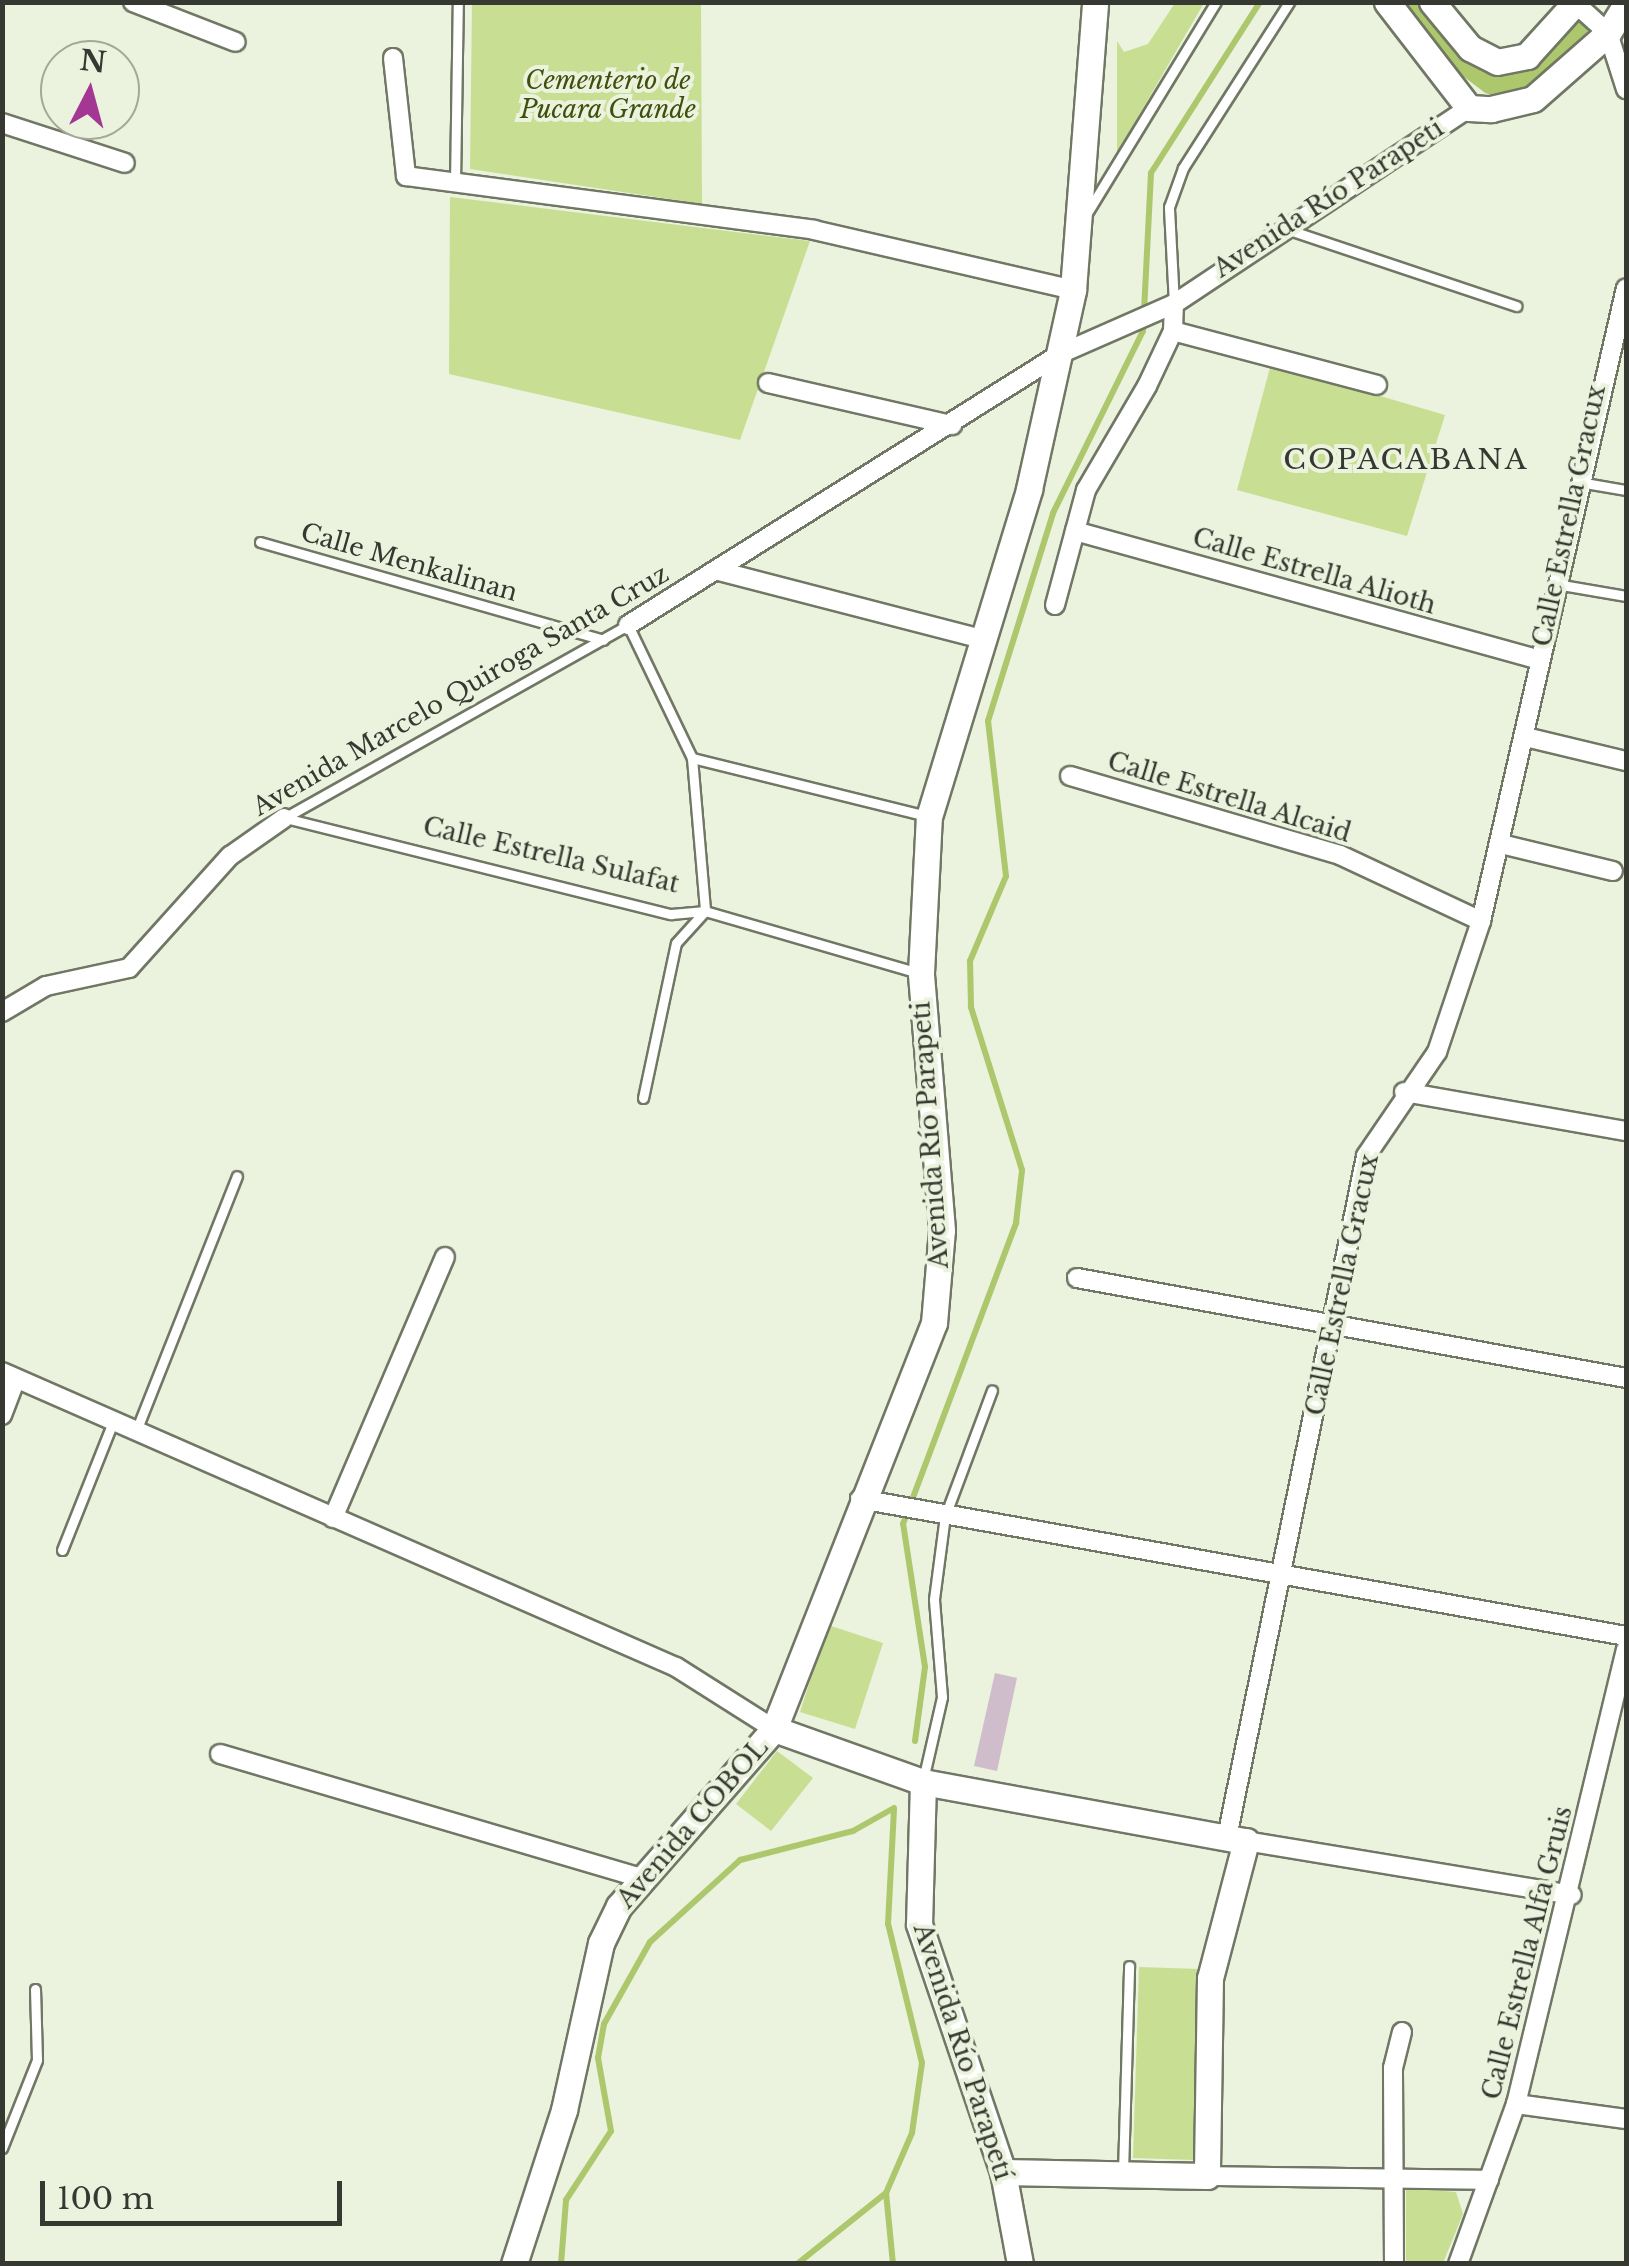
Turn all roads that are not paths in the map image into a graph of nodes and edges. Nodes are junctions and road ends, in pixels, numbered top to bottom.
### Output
1 (133, 2) edge
2 (458, 2) edge
3 (1096, 2) edge
4 (1216, 2) edge
5 (1289, 2) edge
6 (1387, 2) edge
7 (1432, 2) edge
8 (1576, 3) edge
9 (1626, 4) edge
10 (1608, 33) junction
11 (236, 42) dead end
12 (393, 58) dead end
13 (1626, 89) edge
14 (1469, 108) junction
15 (2, 122) edge
16 (125, 163) dead end
17 (455, 183) junction
18 (1083, 220) junction
19 (1281, 227) junction
20 (1626, 288) edge
21 (1073, 290) junction
22 (1174, 304) junction
23 (1516, 306) dead end
24 (1173, 331) junction
25 (1607, 344) junction
26 (1626, 347) edge
27 (1060, 354) junction
28 (768, 382) dead end
29 (1376, 384) dead end
30 (952, 426) junction
31 (1576, 481) junction
32 (1626, 490) edge
33 (1075, 531) junction
34 (260, 542) dead end
35 (720, 571) junction
36 (1554, 583) junction
37 (1626, 596) edge
38 (1055, 605) dead end
39 (628, 625) junction
40 (603, 640) junction
41 (982, 640) junction
42 (1540, 660) junction
43 (1526, 737) junction
44 (692, 758) junction
45 (1626, 761) edge
46 (1070, 776) dead end
47 (930, 817) junction
48 (284, 818) junction
49 (1501, 844) junction
50 (1613, 871) dead end
51 (705, 911) junction
52 (1481, 921) junction
53 (921, 974) junction
54 (2, 1012) edge
55 (1404, 1092) junction
56 (643, 1098) dead end
57 (1626, 1131) edge
58 (237, 1176) dead end
59 (445, 1257) dead end
60 (1077, 1278) dead end
61 (1334, 1324) junction
62 (9, 1375) edge
63 (1626, 1378) edge
64 (992, 1390) dead end
65 (2, 1415) edge
66 (113, 1422) junction
67 (136, 1431) junction
68 (860, 1499) junction
69 (946, 1516) junction
70 (333, 1518) junction
71 (62, 1550) dead end
72 (1283, 1575) junction
73 (1626, 1636) edge
74 (1626, 1649) edge
75 (774, 1729) junction
76 (220, 1754) dead end
77 (923, 1782) junction
78 (1236, 1839) junction
79 (644, 1879) junction
80 (1572, 1896) junction
81 (1129, 1966) dead end
82 (34, 1989) dead end
83 (1402, 2032) dead end
84 (1516, 2104) junction
85 (1626, 2119) edge
86 (2, 2148) edge
87 (1003, 2172) junction
88 (1123, 2174) junction
89 (1207, 2176) junction
90 (1392, 2178) junction
91 (1489, 2180) junction
92 (1019, 2263) edge
93 (514, 2264) edge
94 (1394, 2264) edge
95 (1458, 2264) edge

1 - 11 street
2 - 17 lane
3 - 18 main road
4 - 18 lane
5 - 22 lane
6 - 14 main road
7 - 8 main road
8 - 10 street
9 - 10 main road, Avenida Río Parapeti
10 - 13 street
10 - 14 main road, Avenida Río Parapeti
12 - 17 street
14 - 19 street, Avenida Río Parapeti
15 - 16 street
17 - 21 street
18 - 21 main road
19 - 22 street, Avenida Río Parapeti
19 - 23 lane
20 - 25 street, Calle Estrella Gracux
21 - 27 main road
22 - 24 street
22 - 27 street, Avenida Río Parapeti
24 - 29 street
24 - 33 street
25 - 26 lane
25 - 31 street, Calle Estrella Gracux
27 - 30 street, Avenida Marcelo Quiroga Santa Cruz
27 - 41 main road, Avenida Río Parapeti
28 - 30 street
30 - 35 street, Avenida Marcelo Quiroga Santa Cruz
31 - 32 lane
31 - 36 street, Calle Estrella Gracux
33 - 38 street
33 - 42 street, Calle Estrella Alioth
34 - 40 lane, Calle Menkalinan
35 - 39 street, Avenida Marcelo Quiroga Santa Cruz
35 - 41 street
36 - 37 lane
36 - 42 street, Calle Estrella Gracux
39 - 40 lane, Avenida Marcelo Quiroga Santa Cruz
39 - 44 lane
40 - 48 lane, Avenida Marcelo Quiroga Santa Cruz
41 - 47 main road, Avenida Río Parapeti
42 - 43 street, Calle Estrella Gracux
43 - 45 street
43 - 49 street, Calle Estrella Gracux
44 - 47 lane
44 - 51 lane
46 - 52 street, Calle Estrella Alcaid
47 - 53 main road, Avenida Río Parapeti
48 - 51 lane, Calle Estrella Sulafat
48 - 54 street, Avenida Marcelo Quiroga Santa Cruz
49 - 50 street
49 - 52 street, Calle Estrella Gracux
51 - 53 lane, Calle Estrella Sulafat
51 - 56 lane
52 - 55 street, Calle Estrella Gracux
53 - 68 main road, Avenida Río Parapeti
55 - 57 street
55 - 61 street, Calle Estrella Gracux
58 - 67 lane
59 - 70 street
60 - 61 street
61 - 63 street
61 - 72 street, Calle Estrella Gracux
62 - 65 street
62 - 66 street
64 - 69 lane
66 - 67 street
66 - 71 lane
67 - 70 street
68 - 69 street
68 - 75 main road, Avenida Río Parapeti
69 - 72 street
69 - 77 lane
70 - 75 street
72 - 73 street
72 - 78 street, Calle Estrella Gracux
74 - 80 street, Calle Estrella Alfa Gruis
75 - 77 main road
75 - 79 main road, Avenida COBOL
76 - 79 street
77 - 78 main road
77 - 87 main road, Avenida Río Parapetí
78 - 80 street
78 - 89 main road, Calle Estrella Gracux
79 - 93 main road, Avenida COBOL
80 - 84 street, Calle Estrella Alfa Gruis
81 - 88 lane
82 - 86 lane
83 - 90 street
84 - 85 street
84 - 91 street, Calle Estrella Alfa Gruis
87 - 88 main road
87 - 92 main road, Avenida Río Parapetí
88 - 89 main road
89 - 90 street
90 - 91 street
90 - 94 street
91 - 95 street, Calle Estrella Alfa Gruis

